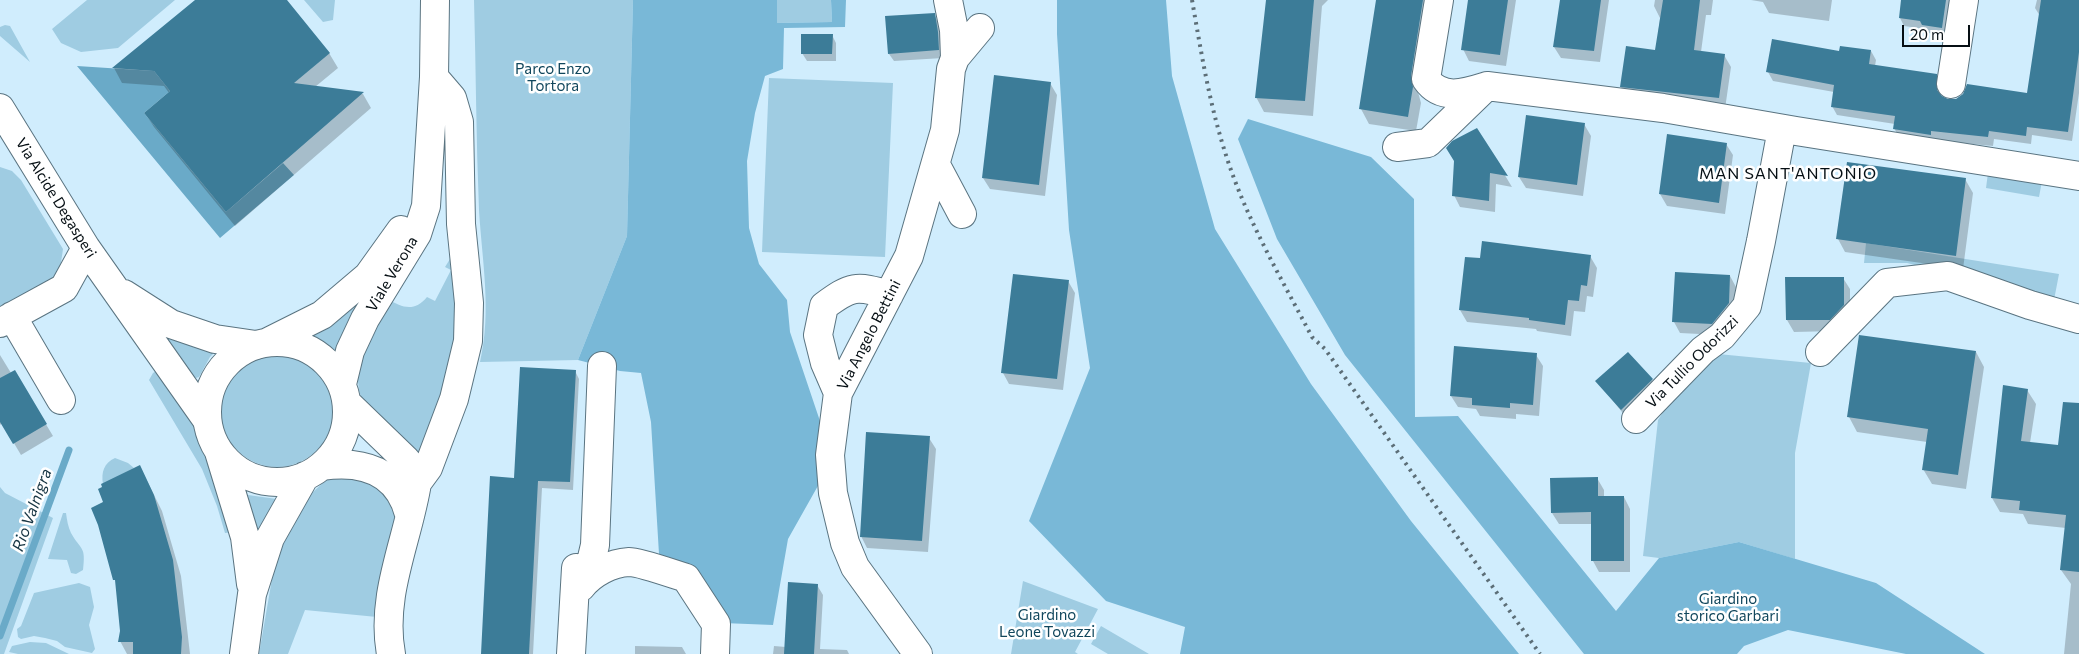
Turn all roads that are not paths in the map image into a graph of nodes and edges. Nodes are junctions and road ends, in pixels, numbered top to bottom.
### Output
1 (435, 0) edge
2 (948, 0) edge
3 (1439, 0) edge
4 (1964, 0) edge
5 (980, 28) dead end
6 (955, 58) junction
7 (434, 77) junction
8 (1951, 84) dead end
9 (1487, 86) junction
10 (0, 108) edge
11 (1782, 129) junction
12 (8, 131) edge
13 (1397, 147) dead end
14 (430, 160) junction
15 (936, 165) junction
16 (2079, 176) edge
17 (962, 214) dead end
18 (86, 248) junction
19 (113, 287) junction
20 (889, 295) junction
21 (6, 320) edge
22 (2079, 320) edge
23 (262, 344) junction
24 (1820, 352) dead end
25 (602, 366) dead end
26 (838, 393) junction
27 (344, 394) junction
28 (62, 400) dead end
29 (1636, 419) dead end
30 (207, 420) junction
31 (219, 452) junction
32 (314, 471) junction
33 (417, 483) junction
34 (409, 514) junction
35 (578, 537) dead end
36 (581, 586) junction
37 (252, 594) junction
38 (244, 654) edge
39 (391, 654) edge
40 (571, 654) edge
41 (715, 654) edge
42 (918, 654) edge

1 - 7 street, Viale Verona
2 - 6 street, Via Angelo Bettini
3 - 9 street
4 - 8 street
5 - 6 street
6 - 15 street, Via Angelo Bettini
7 - 14 street, Viale Verona
7 - 33 street
9 - 11 street
9 - 13 street
10 - 12 street, Via Alcide Degasperi
11 - 16 street
11 - 29 street, Via Tullio Odorizzi
12 - 18 street, Via Alcide Degasperi
14 - 23 street, Viale Verona
14 - 27 street, Viale Verona
15 - 17 street
15 - 20 street, Via Angelo Bettini
18 - 19 street, Via Alcide Degasperi
18 - 21 street
19 - 23 street, Via Alcide Degasperi
19 - 30 street, Via Alcide Degasperi
20 - 26 street, Via Angelo Bettini
20 - 26 street
21 - 28 street
22 - 24 street
23 - 27 street
23 - 30 street
25 - 36 street
26 - 42 street, Via Angelo Bettini
27 - 32 street
27 - 33 street
30 - 31 street
31 - 32 street
31 - 37 street
32 - 34 street
32 - 37 street
33 - 34 street
34 - 39 street
35 - 36 street
36 - 40 street
36 - 41 street
37 - 38 street

